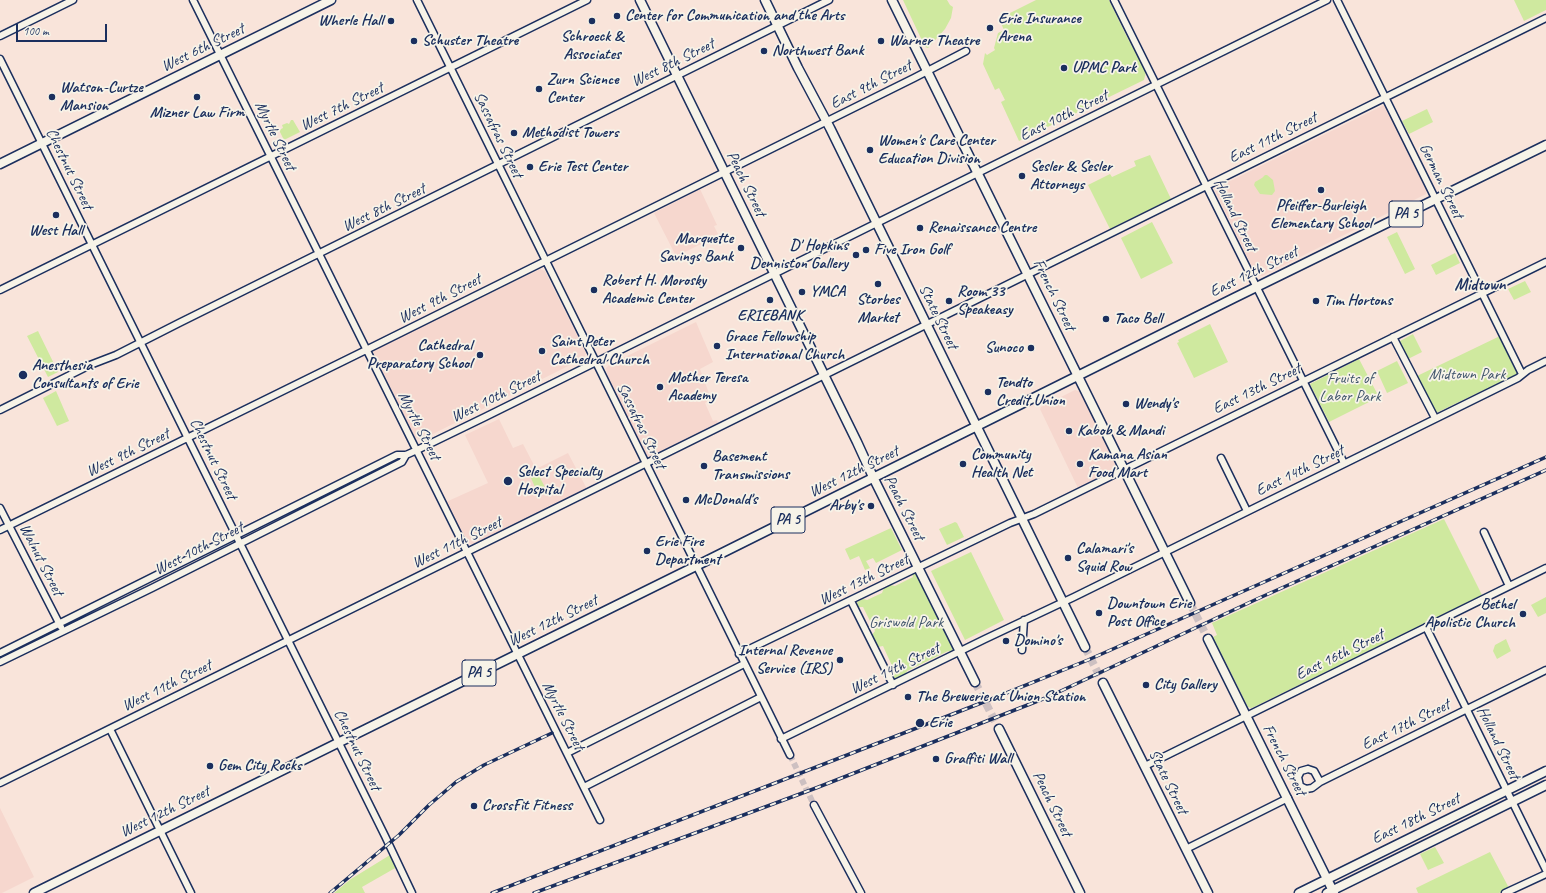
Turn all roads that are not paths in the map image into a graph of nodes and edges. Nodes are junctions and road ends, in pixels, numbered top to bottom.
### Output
1 (73, 0) edge
2 (193, 0) edge
3 (332, 0) edge
4 (417, 0) edge
5 (587, 0) edge
6 (640, 0) edge
7 (764, 0) edge
8 (829, 0) edge
9 (892, 0) edge
10 (1114, 0) edge
11 (1327, 0) edge
12 (1337, 0) edge
13 (1546, 18) edge
14 (778, 26) junction
15 (0, 36) edge
16 (966, 50) dead end
17 (220, 55) junction
18 (0, 59) edge
19 (450, 68) junction
20 (926, 71) junction
21 (677, 76) junction
22 (1156, 85) junction
23 (1385, 98) junction
24 (826, 121) junction
25 (42, 144) junction
26 (1546, 145) edge
27 (271, 157) junction
28 (0, 164) edge
29 (498, 165) junction
30 (724, 172) junction
31 (977, 173) junction
32 (1206, 186) junction
33 (1436, 200) junction
34 (876, 223) junction
35 (92, 244) junction
36 (319, 254) junction
37 (545, 261) junction
38 (1546, 262) edge
39 (774, 273) junction
40 (1028, 275) junction
41 (1256, 287) junction
42 (0, 290) edge
43 (1482, 293) junction
44 (926, 325) junction
45 (1393, 337) junction
46 (140, 342) junction
47 (366, 350) junction
48 (1546, 361) edge
49 (595, 362) junction
50 (1522, 374) junction
51 (1078, 375) junction
52 (824, 376) junction
53 (1303, 381) junction
54 (0, 410) edge
55 (1434, 418) junction
56 (976, 426) junction
57 (188, 438) junction
58 (417, 450) junction
59 (406, 455) junction
60 (1221, 458) dead end
61 (645, 463) junction
62 (1344, 463) junction
63 (1124, 469) junction
64 (873, 477) junction
65 (326, 490) junction
66 (331, 498) junction
67 (0, 508) edge
68 (1248, 511) junction
69 (1022, 518) junction
70 (9, 526) junction
71 (0, 530) edge
72 (1484, 532) dead end
73 (236, 535) junction
74 (240, 543) junction
75 (1165, 552) junction
76 (467, 553) junction
77 (696, 566) junction
78 (918, 568) junction
79 (1546, 568) edge
80 (148, 580) junction
81 (1510, 586) junction
82 (152, 588) junction
83 (851, 601) junction
84 (1063, 602) junction
85 (1190, 603) tunnel mouth
86 (1024, 620) junction
87 (59, 624) junction
88 (1426, 627) junction
89 (63, 632) junction
90 (1208, 639) tunnel mouth
91 (288, 641) junction
92 (1086, 647) tunnel mouth
93 (1022, 650) dead end
94 (960, 651) junction
95 (0, 652) edge
96 (517, 654) junction
97 (739, 654) junction
98 (0, 662) edge
99 (744, 664) junction
100 (1546, 670) edge
101 (975, 682) tunnel mouth
102 (1103, 683) tunnel mouth
103 (893, 685) junction
104 (761, 698) junction
105 (1467, 709) junction
106 (1246, 716) junction
107 (999, 728) tunnel mouth
108 (110, 729) junction
109 (782, 739) junction
110 (339, 742) junction
111 (567, 753) junction
112 (790, 755) tunnel mouth
113 (1145, 766) junction
114 (1546, 771) edge
115 (1320, 782) dead end
116 (0, 783) edge
117 (1546, 785) edge
118 (584, 787) junction
119 (1506, 791) junction
120 (1288, 798) junction
121 (1512, 802) junction
122 (814, 805) tunnel mouth
123 (600, 820) dead end
124 (160, 830) junction
125 (1186, 849) junction
126 (1546, 870) edge
127 (1546, 874) edge
128 (1327, 879) junction
129 (1332, 892) edge
130 (34, 893) edge
131 (191, 893) edge
132 (412, 893) edge
133 (861, 893) edge
134 (1080, 893) edge
135 (1208, 893) edge
136 (1299, 893) edge
137 (1505, 893) edge

1 - 15 street
2 - 17 street, Myrtle Street
3 - 17 main road, West 6th Street
4 - 19 street, Sassafras Street
5 - 19 street, West 7th Street
6 - 21 main road, Peach Street
7 - 14 main road, State Street
8 - 14 street, West 8th Street
9 - 20 main road, French Street
10 - 22 street, Holland Street
11 - 22 street, East 10th Street
12 - 23 street, German Street
13 - 23 street, East 11th Street
14 - 21 street, West 8th Street
14 - 24 main road, State Street
16 - 20 street, East 9th Street
17 - 25 main road, West 6th Street
17 - 27 street, Myrtle Street
18 - 25 street, Chestnut Street
19 - 27 street, West 7th Street
19 - 29 street, Sassafras Street
20 - 24 street, East 9th Street
20 - 31 main road, French Street
21 - 29 street, West 8th Street
21 - 30 main road, Peach Street
22 - 31 street, East 10th Street
22 - 32 street, Holland Street
23 - 32 street, East 11th Street
23 - 33 street, German Street
24 - 30 street, West 9th Street
24 - 34 main road, State Street
25 - 28 main road, West 6th Street
25 - 35 street, Chestnut Street
26 - 33 main road, East 12th Street / PA 5
27 - 35 street, West 7th Street
27 - 36 street, Myrtle Street
29 - 36 street, West 8th Street
29 - 37 street, Sassafras Street
30 - 37 street, West 9th Street
30 - 39 main road, Peach Street
31 - 34 street, East 10th Street
31 - 40 main road, French Street
32 - 40 street, East 11th Street
32 - 41 street, Holland Street
33 - 41 main road, East 12th Street / PA 5
33 - 43 street, German Street
34 - 39 street, West 10th Street
34 - 44 main road, State Street
35 - 42 street, West 7th Street
35 - 46 street, Chestnut Street
36 - 46 street, West 8th Street
36 - 47 street, Myrtle Street
37 - 47 street, West 9th Street
37 - 49 street, Sassafras Street
38 - 43 street, East 13th Street
39 - 49 street, West 10th Street
39 - 52 main road, Peach Street
40 - 44 street, East 11th Street
40 - 51 main road, French Street
41 - 51 main road, East 12th Street / PA 5
41 - 53 street, Holland Street
43 - 45 street, East 13th Street
43 - 50 street, German Street
44 - 52 street, West 11th Street
44 - 56 main road, State Street
45 - 53 street, East 13th Street
45 - 55 street
46 - 54 street, West 8th Street
46 - 57 street, Chestnut Street
47 - 57 street, West 9th Street
47 - 58 street, Myrtle Street
48 - 50 street, East 14th Street
49 - 58 street, West 10th Street
49 - 61 street, Sassafras Street
50 - 55 street, East 14th Street
51 - 56 main road, East 12th Street / PA 5
51 - 63 main road, French Street
52 - 61 street, West 11th Street
52 - 64 main road, Peach Street
53 - 62 street, Holland Street
53 - 63 street, East 13th Street
55 - 62 street, East 14th Street
56 - 64 main road, West 12th Street / PA 5
56 - 69 main road, State Street
57 - 70 street, West 9th Street
57 - 73 street, Chestnut Street
58 - 59 street, West 10th Street
58 - 76 street, Myrtle Street
59 - 65 street, West 10th Street
59 - 66 street, West 10th Street
60 - 68 street
61 - 76 street, West 11th Street
61 - 77 street, Sassafras Street
62 - 68 street, East 14th Street
63 - 69 street, East 13th Street
63 - 75 main road, French Street
64 - 77 main road, West 12th Street / PA 5
64 - 78 main road, Peach Street
65 - 66 street
65 - 73 street, West 10th Street
66 - 74 street, West 10th Street
67 - 70 street, Walnut Street
68 - 75 street, East 14th Street
69 - 78 street, West 13th Street
69 - 84 main road, State Street
70 - 71 street, West 9th Street
70 - 87 street, Walnut Street
72 - 81 street
73 - 74 street, Chestnut Street
73 - 80 street, West 10th Street
74 - 82 street, West 10th Street
74 - 91 street, Chestnut Street
75 - 84 street, East 14th Street
75 - 85 main road, French Street
76 - 91 street, West 11th Street
76 - 96 street, Myrtle Street
77 - 96 main road, West 12th Street / PA 5
77 - 97 street, Sassafras Street
78 - 83 street, West 13th Street
78 - 94 main road, Peach Street
79 - 81 street, East 16th Street
80 - 82 street
80 - 87 street, West 10th Street
81 - 88 street, East 16th Street
82 - 89 street, West 10th Street
83 - 97 street, West 13th Street
83 - 103 street
84 - 86 street, West 14th Street
84 - 92 main road, State Street
86 - 93 street
86 - 94 street, West 14th Street
87 - 89 street, Walnut Street
87 - 95 street, West 10th Street
88 - 105 street, Holland Street
88 - 106 street, East 16th Street
89 - 98 street, West 10th Street
90 - 106 main road, French Street
91 - 108 street, West 11th Street
91 - 110 street, Chestnut Street
94 - 101 main road, Peach Street
94 - 103 street, West 14th Street
96 - 110 main road, West 12th Street / PA 5
96 - 111 street, Myrtle Street
97 - 99 street, Sassafras Street
99 - 104 street, Sassafras Street
99 - 111 street
100 - 105 street, East 17th Street
102 - 113 main road, State Street
103 - 109 street, West 14th Street
104 - 109 street, Sassafras Street
104 - 118 street
105 - 115 street, East 17th Street
105 - 119 street, Holland Street
106 - 113 street, East 16th Street
106 - 120 main road, French Street
107 - 134 main road, Peach Street
108 - 116 street, West 11th Street
108 - 124 street
109 - 112 street, Sassafras Street
110 - 124 main road, West 12th Street / PA 5
110 - 132 street, Chestnut Street
111 - 118 street, Myrtle Street
113 - 125 main road, State Street
114 - 119 main road, East 18th Street
117 - 121 main road, East 18th Street
118 - 123 street, Myrtle Street
119 - 121 street, Holland Street
119 - 128 main road, East 18th Street
120 - 125 street
120 - 128 main road, French Street
121 - 126 street, Holland Street
121 - 129 main road, East 18th Street
122 - 133 street
124 - 130 main road, West 12th Street / PA 5
124 - 131 street
125 - 135 main road, State Street
127 - 137 street
128 - 129 main road, French Street
128 - 136 main road, East 18th Street

